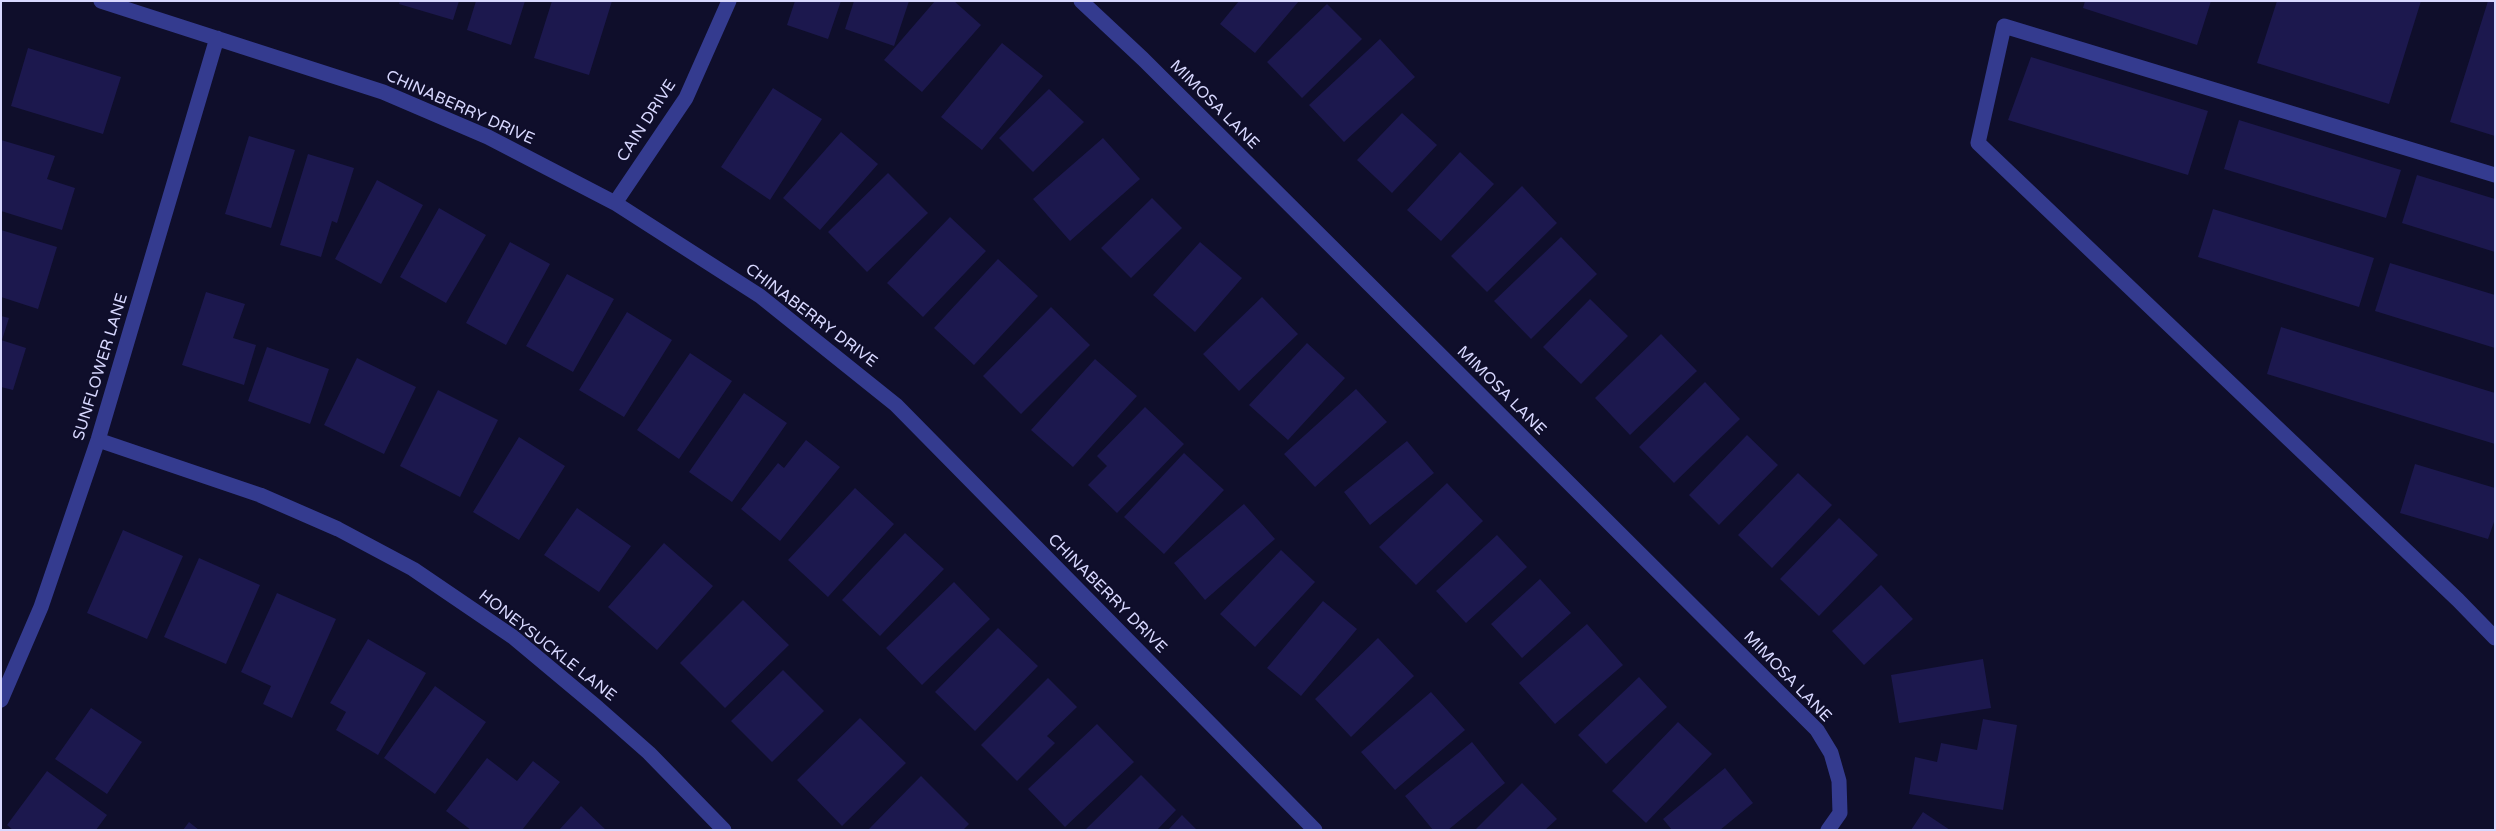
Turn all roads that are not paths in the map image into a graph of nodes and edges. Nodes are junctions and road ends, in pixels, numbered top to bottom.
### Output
1 (101, 1) edge
2 (729, 1) edge
3 (1081, 1) edge
4 (217, 38) junction
5 (2495, 175) edge
6 (615, 203) junction
7 (98, 440) junction
8 (2495, 638) edge
9 (1, 700) edge
10 (724, 830) edge
11 (1315, 830) edge
12 (1828, 830) edge

1 - 4 street, CHINABERRY DRIVE
2 - 6 street, CAIN DRIVE
3 - 12 street, MIMOSA LANE
4 - 6 street, CHINABERRY DRIVE
4 - 7 street, SUNFLOWER LANE
5 - 8 street
6 - 11 street, CHINABERRY DRIVE
7 - 9 street, SUNFLOWER LANE
7 - 10 street, HONEYSUCKLE LANE

